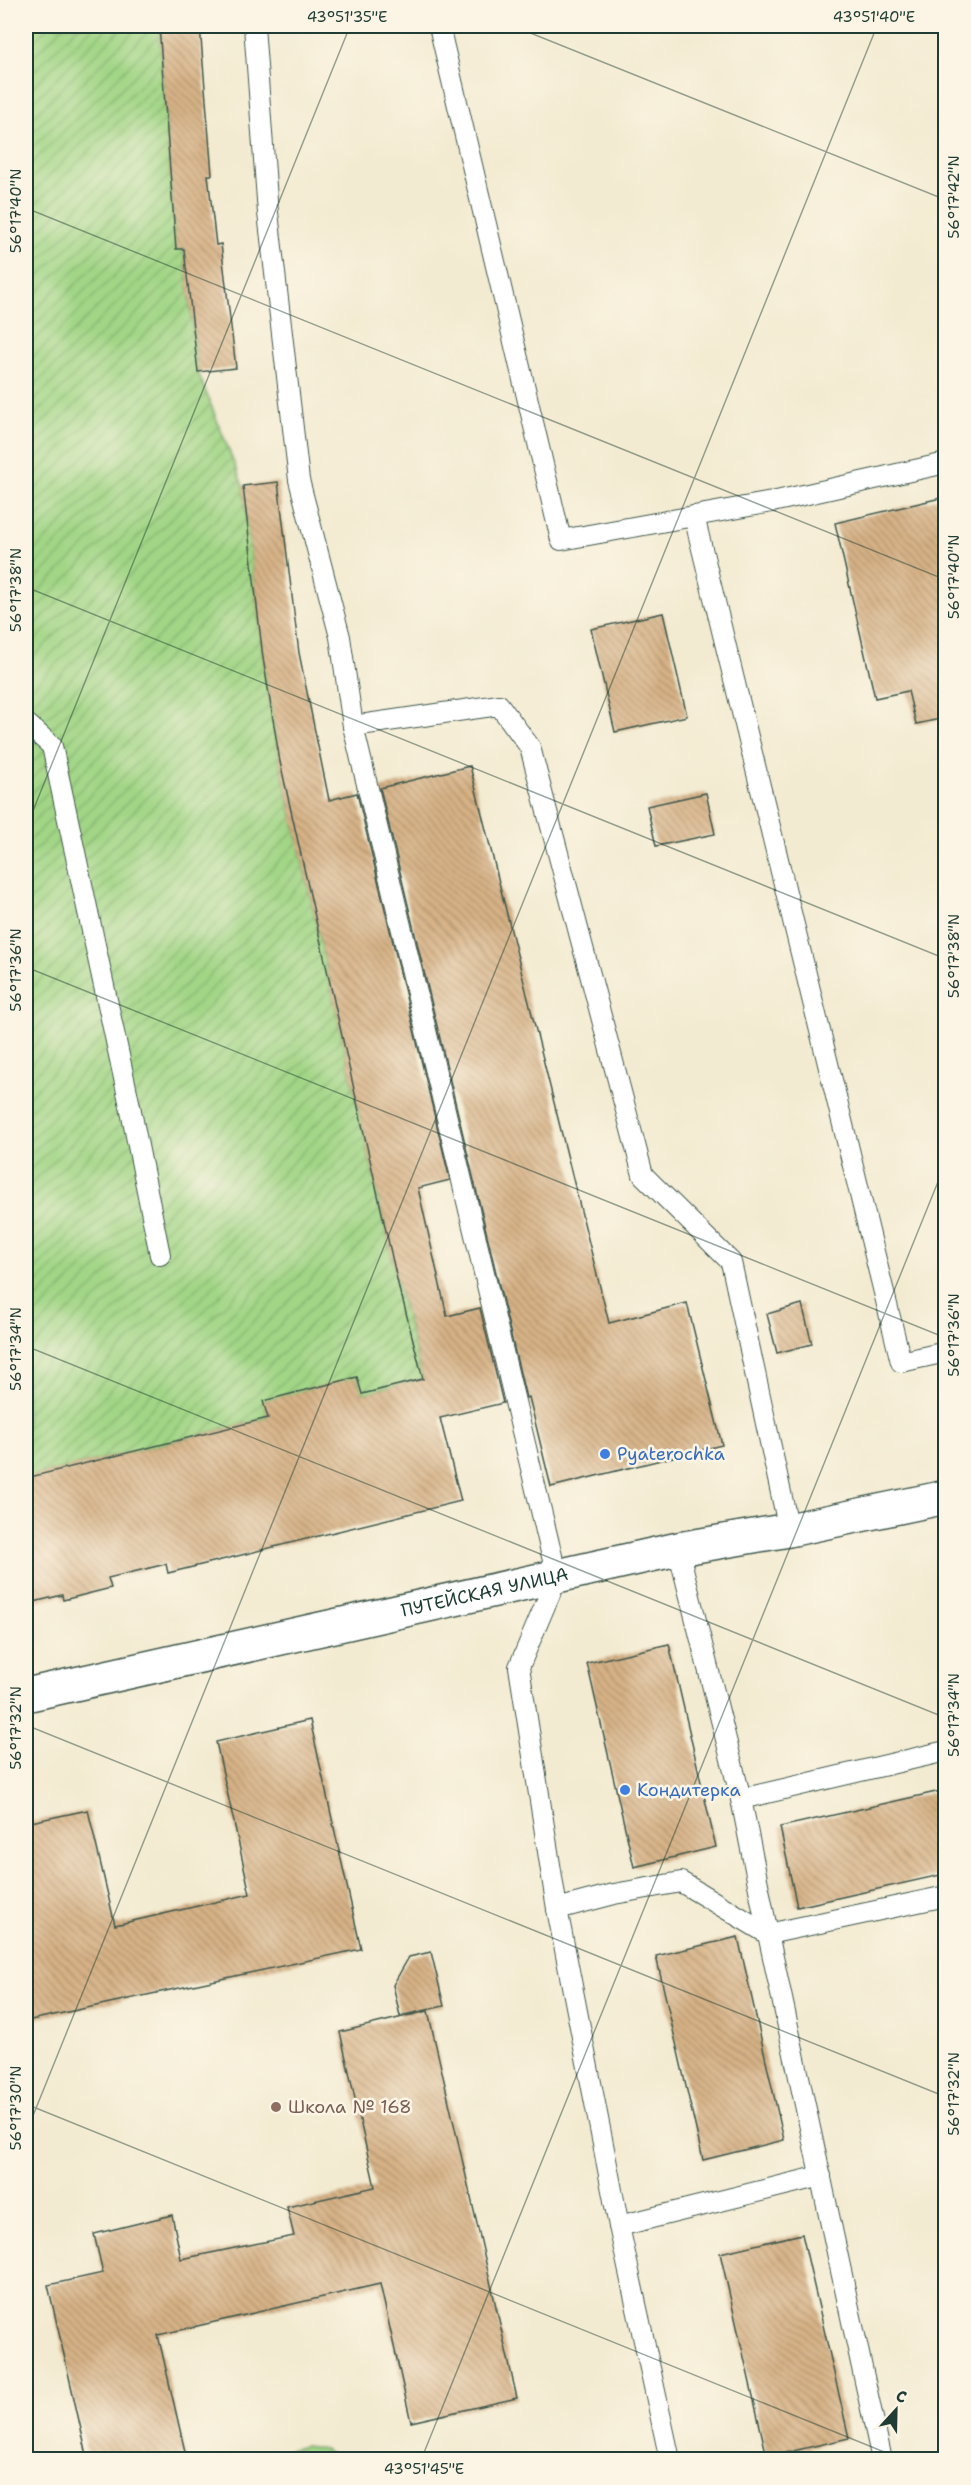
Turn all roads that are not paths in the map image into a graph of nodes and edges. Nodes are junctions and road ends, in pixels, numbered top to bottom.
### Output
1 (254, 26) edge
2 (439, 26) edge
3 (945, 462) edge
4 (694, 516) junction
5 (26, 723) edge
6 (353, 726) junction
7 (160, 1255) dead end
8 (945, 1352) edge
9 (945, 1497) edge
10 (789, 1530) junction
11 (678, 1549) junction
12 (557, 1577) junction
13 (26, 1695) edge
14 (945, 1751) edge
15 (741, 1799) junction
16 (945, 1896) edge
17 (557, 1909) junction
18 (768, 1934) junction
19 (820, 2176) junction
20 (619, 2226) junction
21 (670, 2460) edge
22 (882, 2460) edge

1 - 6 lane
2 - 4 lane
3 - 4 lane
4 - 8 lane
5 - 7 lane
6 - 10 lane
6 - 12 lane
9 - 10 street, ПУТЕЙСКАЯ УЛИЦА
10 - 11 street, ПУТЕЙСКАЯ УЛИЦА
11 - 12 street, ПУТЕЙСКАЯ УЛИЦА
11 - 15 lane
12 - 13 street, ПУТЕЙСКАЯ УЛИЦА
12 - 17 lane
14 - 15 lane
15 - 18 lane
16 - 18 lane
17 - 18 lane
17 - 20 lane
18 - 19 lane
19 - 20 lane
19 - 22 lane
20 - 21 lane

